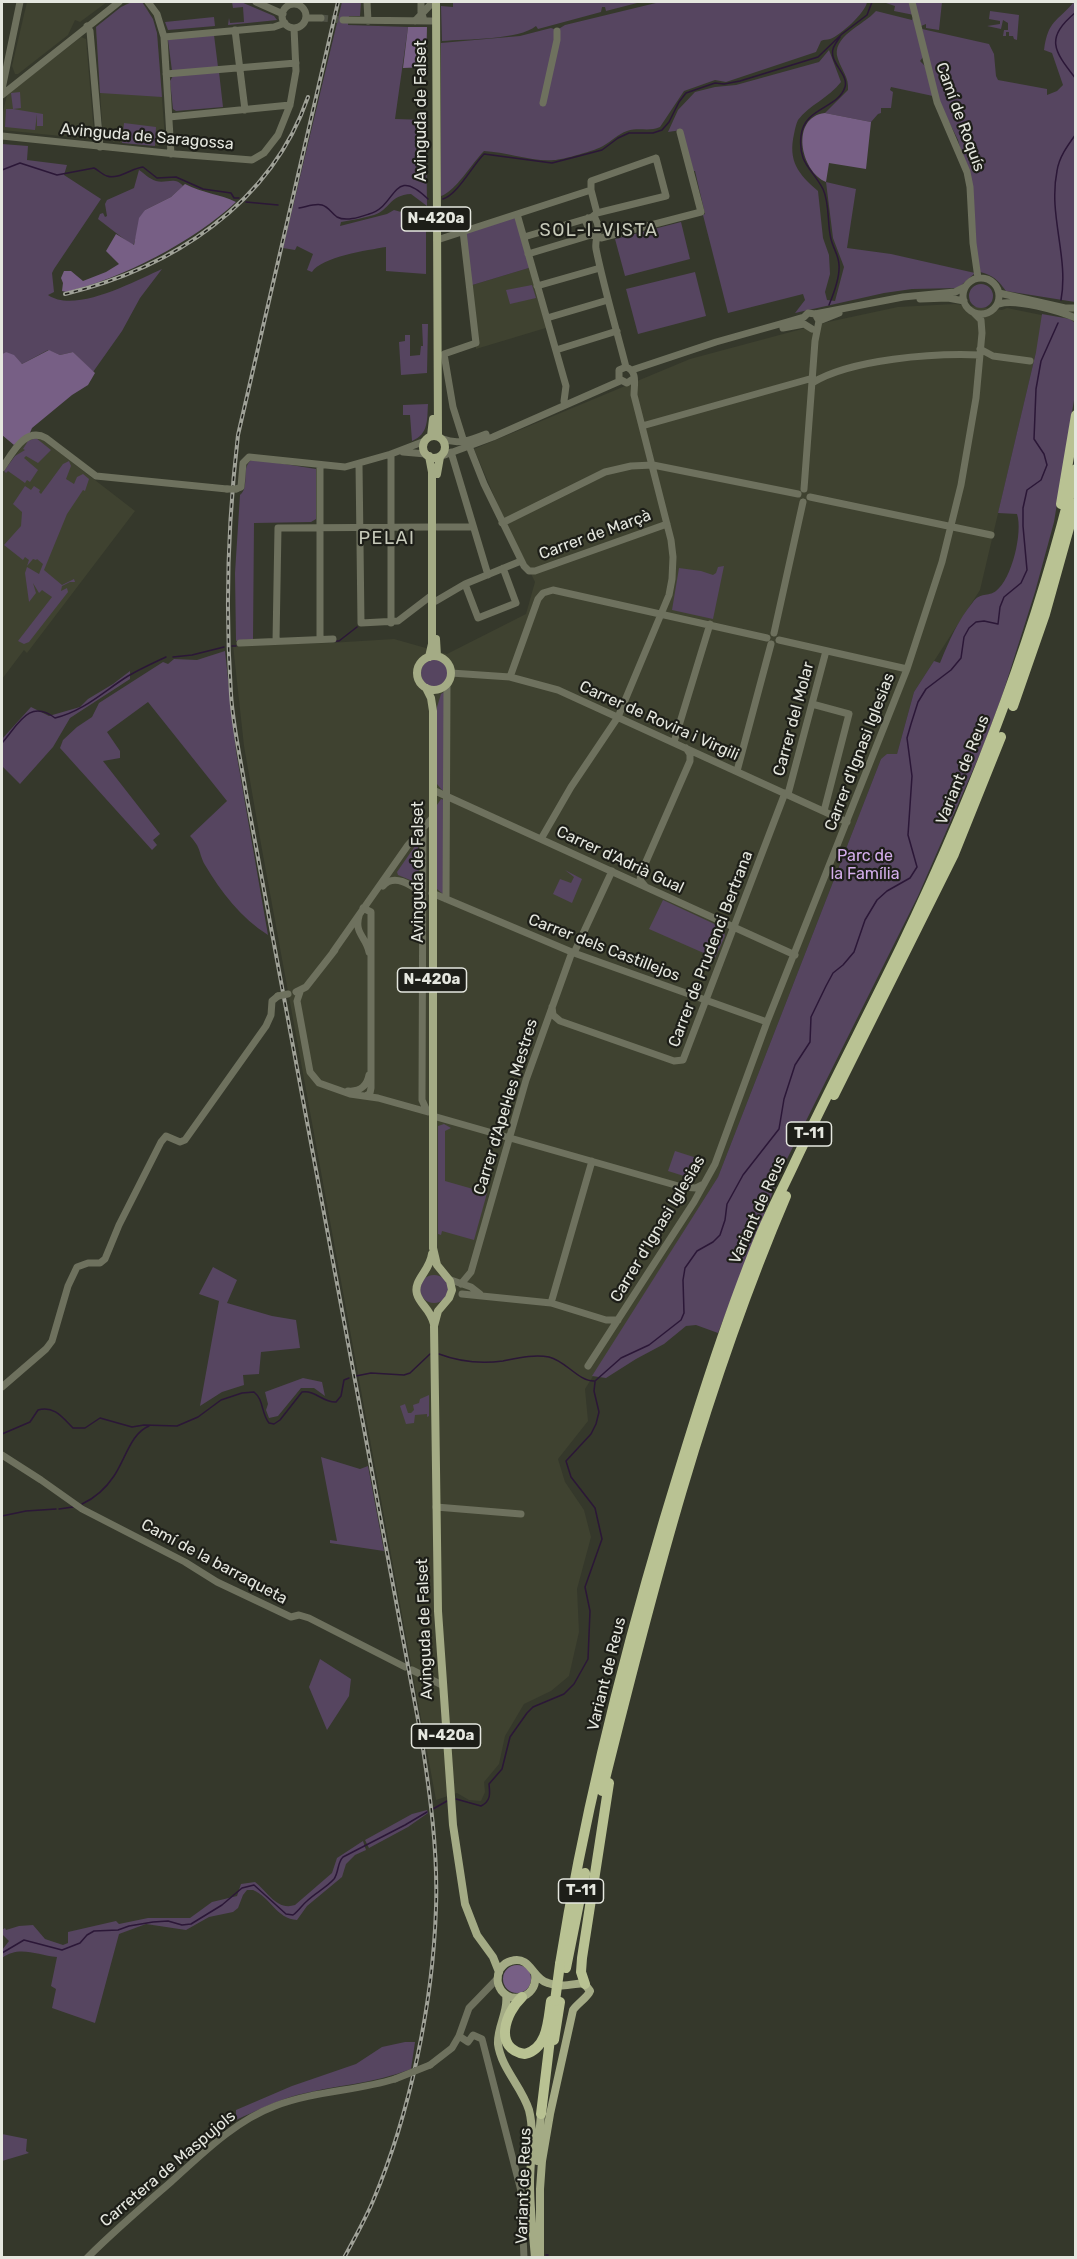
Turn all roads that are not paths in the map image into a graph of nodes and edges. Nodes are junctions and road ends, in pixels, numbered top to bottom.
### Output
1 (20, 2) edge
2 (119, 2) edge
3 (148, 2) edge
4 (256, 2) edge
5 (368, 2) edge
6 (421, 2) edge
7 (433, 2) edge
8 (912, 2) edge
9 (294, 3) edge
10 (283, 14) junction
11 (306, 18) junction
12 (321, 18) tunnel mouth
13 (427, 19) junction
14 (343, 20) tunnel mouth
15 (368, 21) junction
16 (285, 23) junction
17 (87, 26) junction
18 (294, 28) junction
19 (235, 30) junction
20 (557, 31) dead end
21 (164, 37) junction
22 (296, 63) junction
23 (240, 68) junction
24 (6, 70) junction
25 (166, 74) junction
26 (19, 81) junction
27 (2, 87) edge
28 (11, 87) junction
29 (2, 95) edge
30 (543, 103) dead end
31 (290, 105) junction
32 (278, 106) junction
33 (245, 110) junction
34 (287, 115) junction
35 (169, 117) junction
36 (680, 132) dead end
37 (2, 136) edge
38 (100, 147) junction
39 (171, 154) junction
40 (591, 190) junction
41 (517, 214) junction
42 (593, 216) junction
43 (463, 231) junction
44 (594, 236) junction
45 (524, 237) junction
46 (437, 240) junction
47 (528, 254) junction
48 (600, 268) junction
49 (978, 278) junction
50 (537, 286) junction
51 (965, 287) junction
52 (999, 293) junction
53 (608, 300) junction
54 (964, 301) junction
55 (999, 304) junction
56 (1076, 308) edge
57 (991, 312) junction
58 (974, 313) junction
59 (547, 318) junction
60 (1076, 318) edge
61 (817, 319) junction
62 (804, 321) junction
63 (812, 329) junction
64 (617, 331) junction
65 (982, 333) junction
66 (815, 342) junction
67 (556, 350) junction
68 (980, 356) junction
69 (814, 361) junction
70 (1030, 361) dead end
71 (632, 372) junction
72 (837, 372) junction
73 (622, 380) junction
74 (813, 380) junction
75 (634, 395) junction
76 (564, 400) junction
77 (1076, 415) edge
78 (642, 426) junction
79 (434, 438) junction
80 (467, 444) junction
81 (451, 452) junction
82 (394, 453) junction
83 (428, 455) junction
84 (441, 456) junction
85 (359, 464) junction
86 (320, 465) junction
87 (653, 465) junction
88 (2, 468) edge
89 (1076, 469) edge
90 (801, 492) junction
91 (806, 499) junction
92 (1076, 502) edge
93 (502, 523) junction
94 (667, 524) junction
95 (360, 526) junction
96 (1076, 526) edge
97 (320, 527) junction
98 (391, 527) junction
99 (435, 527) junction
100 (473, 527) junction
101 (952, 527) junction
102 (991, 535) dead end
103 (521, 561) junction
104 (503, 568) junction
105 (488, 575) junction
106 (465, 584) junction
107 (434, 598) junction
108 (1041, 599) junction
109 (662, 614) junction
110 (1045, 614) junction
111 (391, 623) junction
112 (710, 624) junction
113 (320, 639) junction
114 (333, 639) dead end
115 (773, 639) junction
116 (276, 641) junction
117 (240, 643) dead end
118 (826, 651) junction
119 (433, 656) junction
120 (908, 669) junction
121 (451, 673) junction
122 (510, 677) junction
123 (444, 686) junction
124 (426, 688) junction
125 (812, 704) junction
126 (433, 711) junction
127 (618, 717) junction
128 (674, 742) junction
129 (682, 746) junction
130 (705, 756) junction
131 (690, 761) junction
132 (737, 771) junction
133 (433, 790) junction
134 (786, 794) junction
135 (447, 796) junction
136 (824, 811) junction
137 (433, 817) junction
138 (847, 822) junction
139 (423, 827) junction
140 (541, 839) junction
141 (612, 872) junction
142 (640, 873) junction
143 (629, 879) junction
144 (398, 880) junction
145 (645, 886) junction
146 (422, 893) junction
147 (432, 893) junction
148 (446, 899) junction
149 (365, 910) junction
150 (358, 920) junction
151 (734, 927) junction
152 (361, 937) junction
153 (345, 938) junction
154 (333, 952) junction
155 (573, 953) junction
156 (795, 955) junction
157 (371, 960) junction
158 (300, 992) junction
159 (705, 1000) junction
160 (552, 1007) junction
161 (560, 1021) junction
162 (767, 1022) junction
163 (545, 1025) junction
164 (370, 1070) junction
165 (363, 1087) junction
166 (345, 1091) junction
167 (365, 1096) junction
168 (431, 1113) junction
169 (509, 1137) junction
170 (592, 1161) junction
171 (705, 1184) junction
172 (682, 1187) junction
173 (694, 1202) junction
174 (433, 1248) junction
175 (471, 1272) junction
176 (425, 1274) junction
177 (446, 1276) junction
178 (461, 1284) junction
179 (471, 1287) junction
180 (462, 1294) junction
181 (483, 1295) junction
182 (446, 1301) junction
183 (551, 1303) junction
184 (424, 1304) junction
185 (618, 1320) junction
186 (434, 1326) junction
187 (588, 1366) dead end
188 (2, 1387) edge
189 (2, 1455) edge
190 (436, 1507) junction
191 (521, 1514) dead end
192 (442, 1685) junction
193 (616, 1735) junction
194 (592, 1815) junction
195 (493, 1958) junction
196 (507, 1963) junction
197 (563, 1966) junction
198 (535, 1974) junction
199 (498, 1975) junction
200 (579, 1987) junction
201 (532, 1989) junction
202 (504, 1993) junction
203 (479, 1997) junction
204 (522, 1997) junction
205 (582, 1999) junction
206 (556, 2001) junction
207 (459, 2036) junction
208 (541, 2114) joint
209 (87, 2258) edge
210 (524, 2258) edge
211 (537, 2258) edge

1 - 24 street
2 - 17 street
3 - 21 street
4 - 10 street
5 - 15 street
6 - 13 street, Avinguda de Falset
7 - 13 main road, Avinguda de Falset / N-420a
7 - 46 main road, Avinguda de Falset / N-420a
8 - 49 street, Camí de Roquís
9 - 10 street
9 - 11 street
10 - 16 street
11 - 12 street
11 - 18 street
13 - 15 street
13 - 79 main road, Avinguda de Falset / N-420a
14 - 15 street
16 - 18 street
16 - 19 street
17 - 26 street
17 - 38 street
18 - 22 street, Avinguda de Saragossa
19 - 21 street
19 - 23 street
20 - 30 street
21 - 25 street
22 - 23 street
22 - 31 street, Avinguda de Saragossa
23 - 25 street
23 - 33 street
24 - 26 street
24 - 27 street
25 - 35 street
26 - 27 street
26 - 28 street
27 - 28 street
28 - 29 street
31 - 32 street
31 - 34 street, Avinguda de Saragossa
32 - 33 street
32 - 34 street
33 - 35 street
34 - 39 street, Avinguda de Saragossa
35 - 39 street
36 - 44 street
37 - 38 street, Avinguda de Saragossa
38 - 39 street, Avinguda de Saragossa
40 - 41 street
40 - 42 street
40 - 42 street
41 - 43 street
41 - 45 street
42 - 44 street
42 - 45 street
43 - 46 street
43 - 80 street
44 - 47 street
44 - 48 street
45 - 47 street
46 - 79 main road, Avinguda de Falset / N-420a
47 - 50 street
48 - 50 street
48 - 53 street
49 - 51 street
49 - 52 street
50 - 59 street
51 - 54 street
51 - 61 street
52 - 55 street
52 - 56 street
53 - 59 street
53 - 64 street
54 - 58 street
54 - 61 street
55 - 57 street
55 - 60 street
57 - 58 street
57 - 65 street, Carrer d'Ignasi Iglesias
58 - 65 street, Carrer d'Ignasi Iglesias
59 - 67 street
61 - 62 street
61 - 63 street
61 - 66 street
62 - 63 street
62 - 71 street
63 - 66 street
64 - 67 street
64 - 71 street
65 - 68 street, Carrer d'Ignasi Iglesias
66 - 69 street
67 - 76 street
68 - 70 street
68 - 72 street
68 - 101 street, Carrer d'Ignasi Iglesias
69 - 72 street
69 - 74 street
71 - 73 street
71 - 73 street
71 - 75 street
72 - 74 street
73 - 75 street
73 - 76 street
73 - 80 street
74 - 78 street
74 - 90 street
75 - 78 street
76 - 80 street
77 - 108 highway
78 - 87 street
79 - 80 street
79 - 82 street
79 - 83 main road, N-420a
79 - 84 main road, N-420a
80 - 81 street
80 - 93 street
81 - 84 street
81 - 100 street
82 - 83 street
82 - 85 street
82 - 98 street
83 - 84 main road
83 - 99 main road, N-420a
84 - 99 main road, N-420a
85 - 86 street
85 - 95 street
86 - 88 street, bridge
86 - 97 street
87 - 90 street
87 - 93 street
87 - 94 street
89 - 108 highway, Variant de Reus / T-11
90 - 91 street
90 - 91 street
91 - 101 street
91 - 115 street
92 - 110 highway, Variant de Reus / T-11
93 - 103 street
94 - 103 street, Carrer de Marçà
94 - 109 street
95 - 97 street
95 - 98 street
95 - 111 street
96 - 110 highway
97 - 113 street
97 - 116 street
98 - 99 street
98 - 111 street
99 - 100 street
99 - 107 main road, N-420a
100 - 105 street
101 - 102 street
101 - 120 street, Carrer d'Ignasi Iglesias
103 - 104 street
104 - 105 street
104 - 106 street
105 - 106 street
106 - 107 street
107 - 111 street
107 - 119 main road, N-420a
108 - 194 highway, Variant de Reus / T-11
109 - 112 street
109 - 122 street
109 - 127 street
110 - 193 highway, Variant de Reus / T-11
112 - 115 street
112 - 128 street
113 - 114 street
113 - 116 street
115 - 118 street
115 - 132 street
116 - 117 street
118 - 120 street
118 - 125 street, Carrer del Molar
119 - 121 main road
119 - 124 main road, N-420a
120 - 138 street, Carrer d'Ignasi Iglesias
121 - 122 street, Carrer de Rovira i Virgili
121 - 123 main road, N-420a
122 - 127 street, Carrer de Rovira i Virgili
123 - 124 main road
123 - 126 main road, Avinguda de Falset / N-420a
123 - 135 street, Avinguda de Falset
124 - 126 main road, Avinguda de Falset / N-420a
125 - 134 street, Carrer del Molar
125 - 136 street
126 - 133 main road, Avinguda de Falset / N-420a
127 - 128 street, Carrer de Rovira i Virgili
127 - 140 street
128 - 129 street, Carrer de Rovira i Virgili
129 - 130 street, Carrer de Rovira i Virgili
129 - 131 street
130 - 131 street
130 - 132 street, Carrer de Rovira i Virgili
131 - 142 street
132 - 134 street, Carrer de Rovira i Virgili
133 - 135 street, Carrer d'Adrià Gual
133 - 137 main road, Avinguda de Falset / N-420a
134 - 136 street, Carrer de Rovira i Virgili
134 - 151 street, Carrer de Prudenci Bertrana
135 - 140 street, Carrer d'Adrià Gual
135 - 148 street, Avinguda de Falset
136 - 138 street, Carrer de Rovira i Virgili
137 - 139 street
137 - 147 main road, Avinguda de Falset / N-420a
138 - 156 street, Carrer d'Ignasi Iglesias
139 - 144 street
139 - 146 street, Avinguda de Falset
139 - 149 street
140 - 141 street, Carrer d'Adrià Gual
141 - 143 street, Carrer d'Adrià Gual
141 - 155 street, Carrer d'Apel·les Mestres
142 - 143 street
142 - 145 street
143 - 145 street, Carrer d'Adrià Gual
144 - 146 street
144 - 149 street
145 - 151 street, Carrer d'Adrià Gual
146 - 168 street, Avinguda de Falset
147 - 148 street, Carrer dels Castillejos
147 - 168 main road, Avinguda de Falset / N-420a
148 - 155 street, Carrer dels Castillejos
149 - 150 street
149 - 154 street
149 - 157 street
150 - 152 street
150 - 153 street
151 - 156 street, Carrer d'Adrià Gual
151 - 159 street, Carrer de Prudenci Bertrana
152 - 153 street
152 - 157 street
153 - 154 street
154 - 158 street
155 - 159 street, Carrer dels Castillejos
155 - 160 street, Carrer d'Apel·les Mestres
156 - 162 street, Carrer d'Ignasi Iglesias
157 - 164 street
158 - 166 street
158 - 188 street, bridge
159 - 161 street, Carrer de Prudenci Bertrana
159 - 162 street, Carrer dels Castillejos
160 - 161 street
160 - 163 street, Carrer d'Apel·les Mestres
161 - 163 street
162 - 171 street, Carrer d'Ignasi Iglesias
163 - 169 street, Carrer d'Apel·les Mestres
164 - 165 street
164 - 167 street
165 - 166 street
165 - 167 street
166 - 167 street
167 - 168 street
168 - 169 street
168 - 174 main road, Avinguda de Falset / N-420a
169 - 170 street
169 - 175 street, Carrer d'Apel·les Mestres
170 - 172 street
170 - 183 street
171 - 172 street
171 - 173 street, Carrer d'Ignasi Iglesias
172 - 173 street
173 - 185 street, Carrer d'Ignasi Iglesias
174 - 176 main road, N-420a
174 - 177 main road, N-420a
175 - 178 street, Carrer d'Apel·les Mestres
175 - 179 street, Carrer d'Apel·les Mestres
176 - 177 main road
176 - 184 main road, N-420a
177 - 178 street
177 - 182 main road, N-420a
178 - 179 street
179 - 180 street
179 - 181 street
180 - 181 street
180 - 182 street
181 - 183 street
182 - 184 main road
182 - 186 main road, N-420a
183 - 185 street
184 - 186 main road, N-420a
185 - 187 street, Carrer d'Ignasi Iglesias
186 - 190 main road, Avinguda de Falset / N-420a
189 - 192 street, Camí de la barraqueta
190 - 191 street
190 - 192 main road, Avinguda de Falset / N-420a
192 - 195 main road, Avinguda de Falset / N-420a
193 - 194 highway, Variant de Reus / T-11
193 - 200 highway
194 - 197 highway, T-11
194 - 197 highway, T-11
195 - 196 main road
195 - 199 main road, Avinguda de Falset / N-420a
196 - 198 main road
196 - 199 main road
197 - 206 highway, T-11
198 - 200 main road
198 - 201 main road
199 - 202 main road
199 - 203 street, Carretera de Maspujols
200 - 201 main road
200 - 205 main road
200 - 205 main road
201 - 204 main road
202 - 203 street
202 - 204 main road
202 - 211 main road
203 - 207 street, Carretera de Maspujols
204 - 206 highway
205 - 211 main road
206 - 208 highway, T-11
207 - 209 street, Carretera de Maspujols, bridge
207 - 210 street
208 - 211 main road, Variant de Reus / T-11

